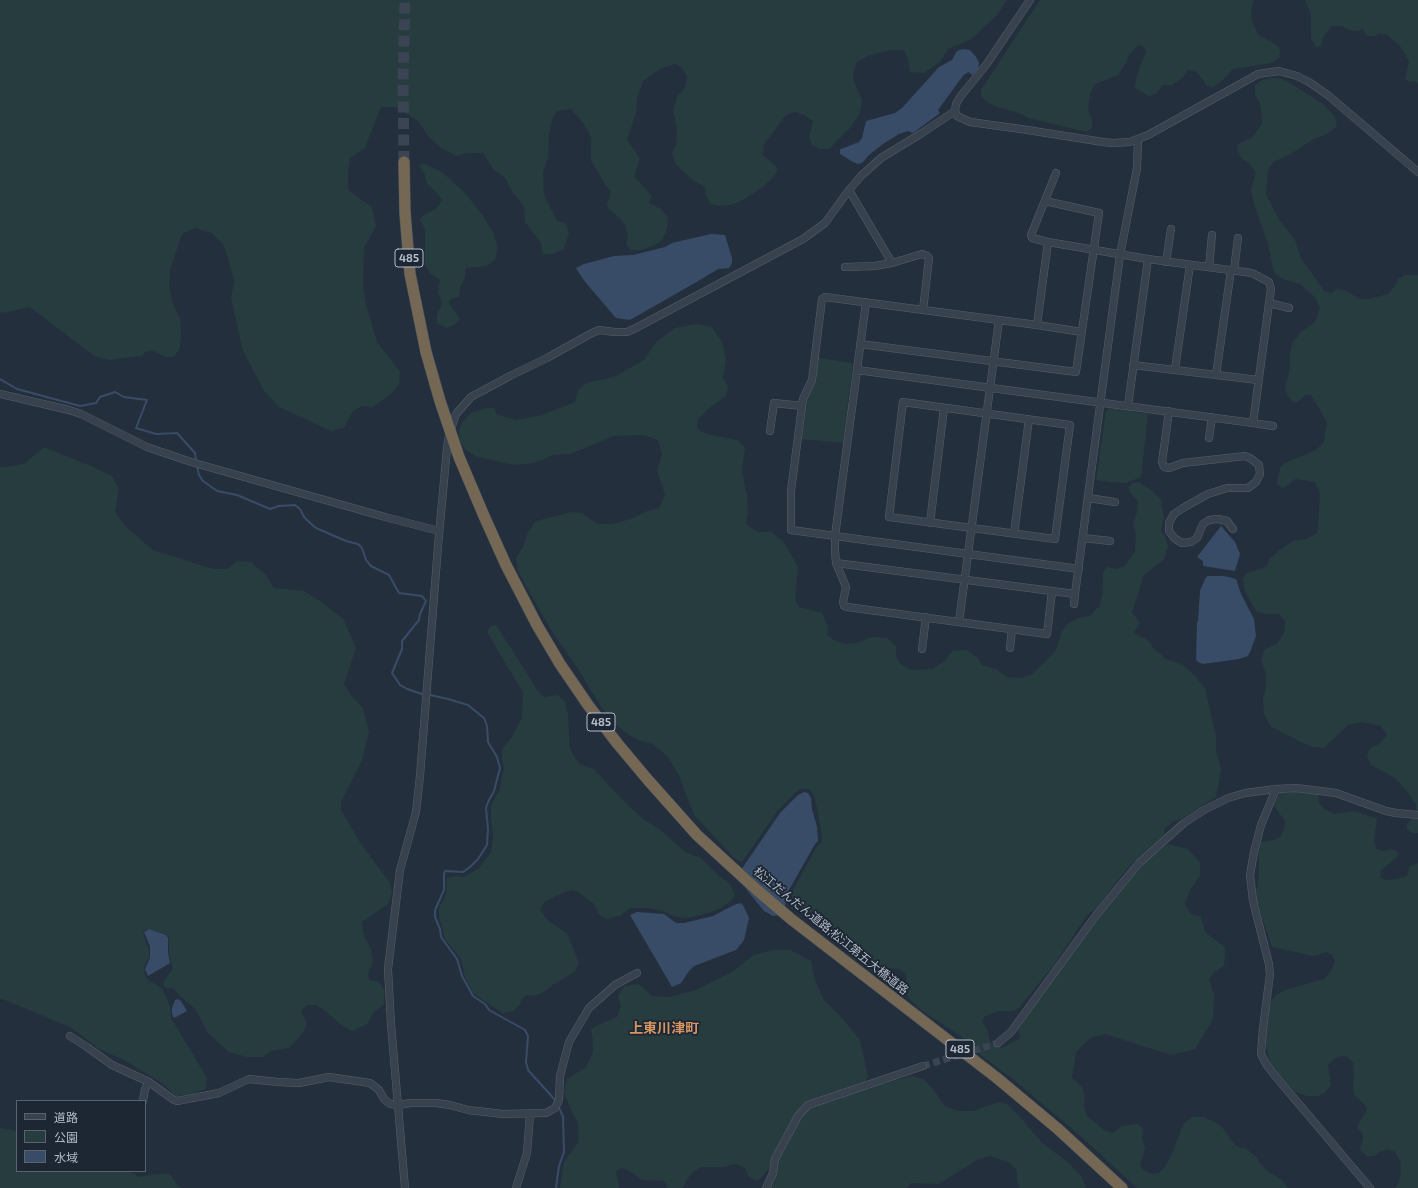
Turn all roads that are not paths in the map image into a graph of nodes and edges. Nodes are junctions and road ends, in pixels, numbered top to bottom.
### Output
1 (1030, 0) edge
2 (955, 111) junction
3 (1138, 140) junction
4 (404, 162) tunnel mouth
5 (1418, 172) edge
6 (1056, 173) dead end
7 (849, 190) junction
8 (1045, 201) junction
9 (1171, 229) dead end
10 (1212, 235) dead end
11 (1238, 238) dead end
12 (1048, 242) junction
13 (1093, 251) junction
14 (1120, 255) junction
15 (1148, 259) junction
16 (1166, 262) junction
17 (892, 263) junction
18 (1190, 265) junction
19 (845, 267) dead end
20 (1209, 267) junction
21 (1233, 270) junction
22 (866, 302) junction
23 (1269, 303) junction
24 (1289, 308) dead end
25 (923, 310) junction
26 (999, 320) junction
27 (1037, 325) junction
28 (1082, 332) junction
29 (860, 344) junction
30 (993, 362) junction
31 (1133, 365) junction
32 (1175, 369) junction
33 (857, 370) junction
34 (1216, 375) junction
35 (1258, 380) junction
36 (990, 388) junction
37 (0, 394) edge
38 (1100, 402) junction
39 (802, 406) junction
40 (1128, 406) junction
41 (944, 408) junction
42 (1169, 411) junction
43 (987, 414) junction
44 (1212, 417) junction
45 (1029, 419) junction
46 (1253, 423) junction
47 (1273, 426) dead end
48 (770, 431) dead end
49 (1209, 438) dead end
50 (1088, 498) junction
51 (1115, 502) dead end
52 (930, 523) junction
53 (972, 528) junction
54 (1233, 529) dead end
55 (439, 531) junction
56 (1014, 534) junction
57 (835, 536) junction
58 (1083, 538) junction
59 (1110, 541) dead end
60 (969, 554) junction
61 (836, 563) junction
62 (1079, 569) junction
63 (965, 580) junction
64 (1052, 591) junction
65 (1075, 594) junction
66 (1074, 604) dead end
67 (926, 617) junction
68 (959, 622) junction
69 (1012, 629) junction
70 (1010, 648) dead end
71 (922, 649) dead end
72 (1276, 788) junction
73 (1418, 815) edge
74 (638, 973) dead end
75 (70, 1036) dead end
76 (998, 1043) tunnel mouth
77 (922, 1066) tunnel mouth
78 (149, 1082) junction
79 (143, 1100) edge
80 (398, 1105) junction
81 (530, 1114) junction
82 (405, 1188) edge
83 (516, 1188) edge
84 (766, 1188) edge
85 (1122, 1188) edge
86 (1370, 1188) edge

1 - 2 street
2 - 3 street
2 - 7 street
3 - 5 street
3 - 14 street
4 - 85 highway, 松江だんだん道路;松江第五大橋道路 / 485, bridge
6 - 8 street
7 - 17 street
7 - 55 street
8 - 12 street
8 - 13 street
9 - 16 street
10 - 20 street
11 - 21 street
12 - 13 street
12 - 27 street
13 - 14 street
13 - 28 street
14 - 15 street
14 - 38 street
15 - 16 street
15 - 31 street
16 - 18 street
17 - 19 street
17 - 25 street
18 - 20 street
18 - 32 street
20 - 21 street
21 - 23 street
21 - 34 street
22 - 25 street
22 - 29 street
22 - 39 street
23 - 24 street
23 - 35 street
25 - 26 street
26 - 27 street
26 - 30 street
27 - 28 street
28 - 30 street
29 - 30 street
29 - 33 street
30 - 36 street
31 - 32 street
31 - 40 street
32 - 34 street
33 - 36 street
33 - 57 street
34 - 35 street
35 - 46 street
36 - 38 street
36 - 43 street
37 - 55 street
38 - 40 street
38 - 50 street
39 - 48 street
39 - 57 street
40 - 42 street
41 - 43 street
41 - 52 street
41 - 52 street
42 - 44 street
42 - 54 street
43 - 45 street
43 - 53 street
44 - 46 street
44 - 49 street
45 - 56 street
45 - 56 street
46 - 47 street
50 - 51 street
50 - 58 street
52 - 53 street
53 - 56 street
53 - 60 street
55 - 80 street
57 - 60 street
57 - 61 street
58 - 59 street
58 - 62 street
60 - 62 street
60 - 63 street
61 - 63 street
61 - 67 street
62 - 65 street
63 - 64 street
63 - 68 street
64 - 65 street
64 - 69 street
65 - 66 street
67 - 68 street
67 - 71 street
68 - 69 street
69 - 70 street
72 - 73 street
72 - 76 street
72 - 86 street
74 - 81 street
75 - 78 street
77 - 84 street
78 - 79 street
78 - 80 street
80 - 81 street
80 - 82 street
81 - 83 street

